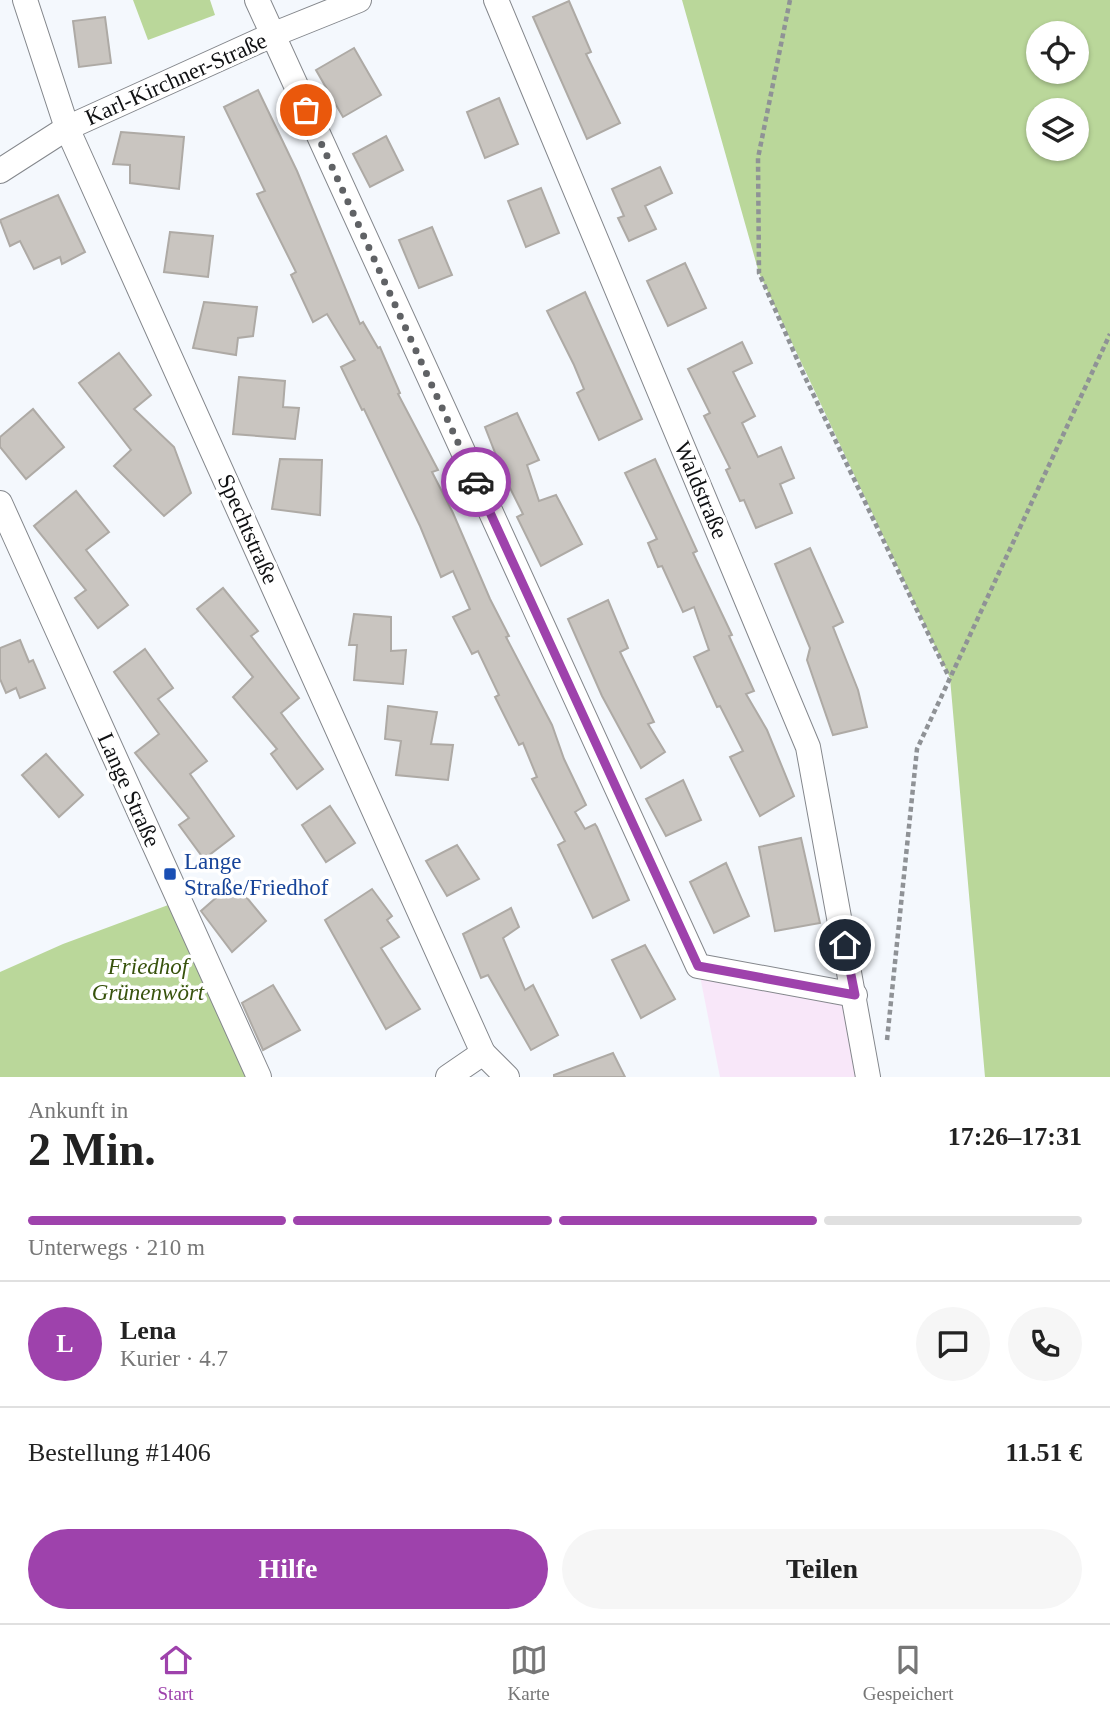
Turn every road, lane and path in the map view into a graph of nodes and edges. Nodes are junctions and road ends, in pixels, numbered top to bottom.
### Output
1 (24, 0) edge
2 (257, 0) edge
3 (359, 0) edge
4 (496, 0) edge
5 (790, 0) edge
6 (272, 35) junction
7 (67, 128) junction
8 (0, 171) edge
9 (1110, 334) edge
10 (0, 503) edge
11 (950, 678) junction
12 (855, 995) junction
13 (886, 1050) dead end
14 (483, 1053) junction
15 (259, 1077) edge
16 (448, 1077) edge
17 (507, 1077) edge
18 (868, 1077) edge

1 - 7 street, Spechtstraße
2 - 6 street
3 - 6 street, Karl-Kirchner-Straße
4 - 12 street, Waldstraße
5 - 11 path
6 - 7 street, Karl-Kirchner-Straße
6 - 12 street
7 - 8 street, Karl-Kirchner-Straße
7 - 14 street, Spechtstraße
9 - 11 path
10 - 15 street, Lange Straße
11 - 13 path
12 - 18 street, Waldstraße
14 - 16 street
14 - 17 street

